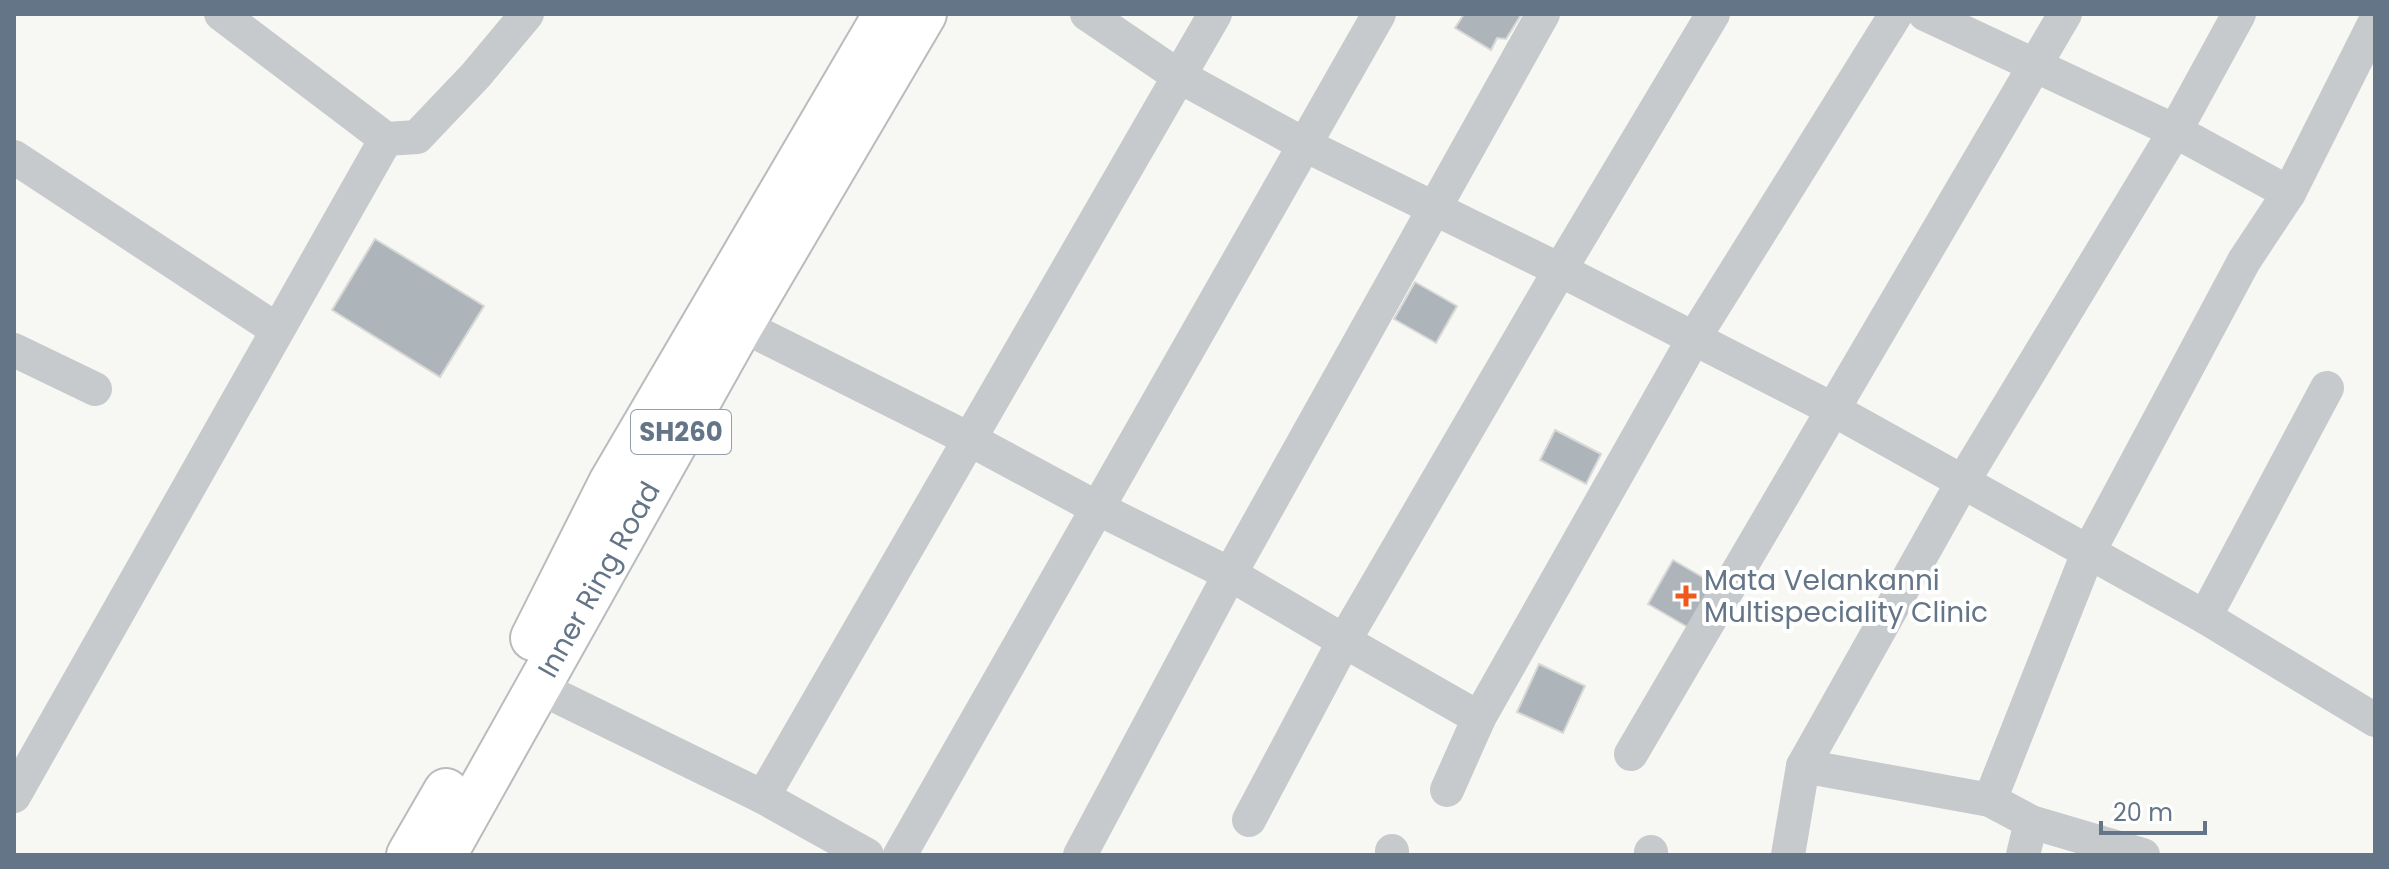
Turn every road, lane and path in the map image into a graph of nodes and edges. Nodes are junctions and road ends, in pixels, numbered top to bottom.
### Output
1 (221, 14) edge
2 (527, 14) edge
3 (886, 14) edge
4 (924, 14) edge
5 (1087, 14) edge
6 (1215, 14) edge
7 (1379, 14) edge
8 (1543, 14) edge
9 (1713, 14) edge
10 (1896, 14) edge
11 (1925, 14) edge
12 (2065, 14) edge
13 (2239, 14) edge
14 (2375, 22) edge
15 (2035, 66) junction
16 (1177, 75) junction
17 (2175, 131) junction
18 (386, 139) junction
19 (1305, 145) junction
20 (14, 157) edge
21 (2289, 193) junction
22 (1435, 208) junction
23 (1560, 270) junction
24 (741, 325) junction
25 (277, 330) junction
26 (1694, 338) junction
27 (14, 350) edge
28 (2327, 388) dead end
29 (95, 389) dead end
30 (1834, 410) junction
31 (969, 439) junction
32 (1962, 483) junction
33 (1099, 509) junction
34 (2088, 553) junction
35 (1230, 574) junction
36 (2205, 617) junction
37 (1344, 641) junction
38 (538, 687) junction
39 (1479, 718) junction
40 (2375, 720) edge
41 (1631, 754) dead end
42 (1803, 766) junction
43 (1447, 790) dead end
44 (14, 796) edge
45 (763, 797) junction
46 (1990, 800) junction
47 (1249, 820) dead end
48 (2031, 822) junction
49 (409, 855) edge
50 (444, 855) edge
51 (866, 855) edge
52 (900, 855) edge
53 (1080, 855) edge
54 (1788, 855) edge
55 (2023, 855) edge
56 (2143, 855) edge

1 - 18 street
2 - 18 street
3 - 49 highway, Inner Ring Road
4 - 24 highway, Inner Ring Road / SH260
5 - 16 street
6 - 16 street
7 - 19 street
8 - 22 street
9 - 23 street
10 - 26 street
11 - 15 street
12 - 15 street
13 - 17 street
14 - 21 street
15 - 17 street
15 - 30 street
16 - 19 street
16 - 31 street
17 - 21 street
17 - 32 street
18 - 25 street
19 - 22 street
19 - 33 street
20 - 25 street
21 - 34 street
22 - 23 street
22 - 35 street
23 - 26 street
23 - 37 street
24 - 31 street
24 - 38 highway, Inner Ring Road / SH260
25 - 44 street
26 - 30 street
26 - 39 street
27 - 29 street
28 - 36 street
30 - 32 street
30 - 41 street
31 - 33 street
31 - 45 street
32 - 34 street
32 - 42 street
33 - 35 street
33 - 52 street
34 - 36 street
34 - 46 street
35 - 37 street
35 - 53 street
36 - 40 street
37 - 39 street
37 - 47 street
38 - 45 street
38 - 50 highway, Inner Ring Road / SH260
39 - 43 street
42 - 46 street
42 - 54 street
45 - 51 street
46 - 48 street
48 - 55 street
48 - 56 street

